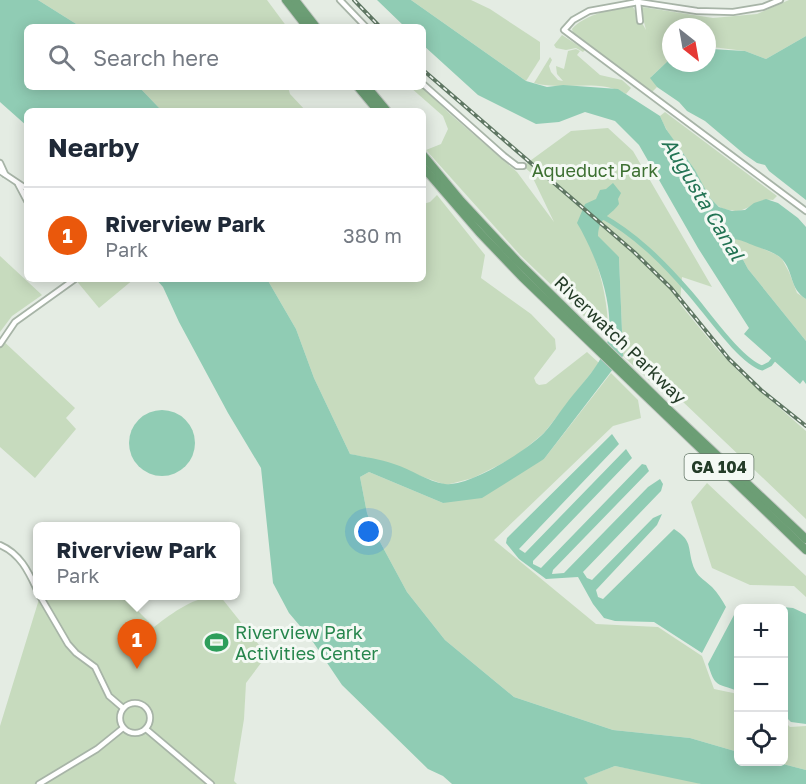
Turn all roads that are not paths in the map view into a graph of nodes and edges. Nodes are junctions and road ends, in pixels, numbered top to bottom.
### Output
1 (286, 0) edge
2 (295, 0) edge
3 (340, 0) edge
4 (780, 0) edge
5 (638, 1) edge
6 (640, 21) dead end
7 (305, 24) edge
8 (314, 24) edge
9 (363, 24) edge
10 (426, 87) edge
11 (360, 90) edge
12 (370, 90) edge
13 (376, 108) edge
14 (384, 108) edge
15 (426, 159) edge
16 (0, 163) edge
17 (523, 166) dead end
18 (426, 170) edge
19 (2, 172) edge
20 (18, 184) junction
21 (24, 187) edge
22 (24, 195) edge
23 (806, 211) edge
24 (71, 282) edge
25 (0, 344) edge
26 (806, 539) edge
27 (0, 545) edge
28 (806, 550) edge
29 (33, 583) edge
30 (42, 600) edge
31 (123, 708) junction
32 (123, 728) junction
33 (146, 729) junction
34 (39, 784) edge
35 (211, 784) edge

1 - 7 main road
2 - 8 main road
3 - 9 street
4 - 5 street
5 - 6 street
5 - 23 street
10 - 17 street
11 - 13 main road
12 - 14 main road
15 - 26 main road, Riverwatch Parkway / GA 104
16 - 19 street
18 - 28 main road, Riverwatch Parkway / GA 104
19 - 20 street
20 - 21 street
20 - 22 street
24 - 25 street
27 - 29 street
30 - 31 street
31 - 32 street
31 - 33 street
32 - 33 street
32 - 34 street
33 - 35 street

